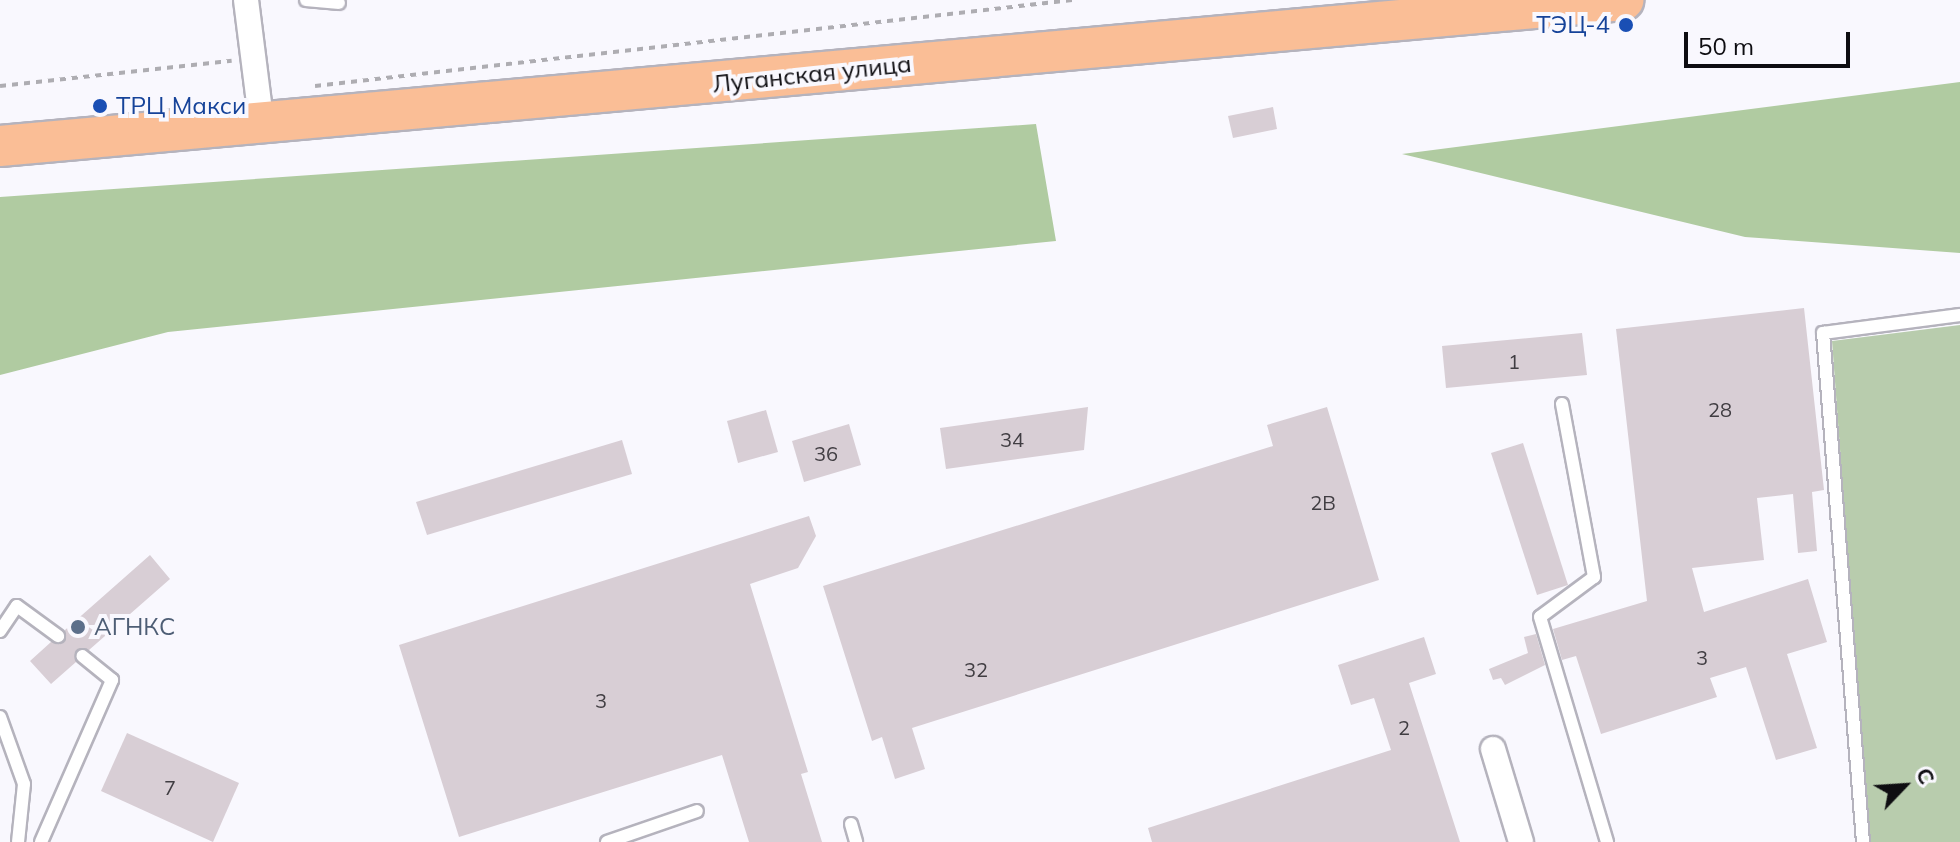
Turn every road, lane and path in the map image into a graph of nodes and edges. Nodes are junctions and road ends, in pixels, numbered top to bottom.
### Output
1 (246, 0) edge
2 (306, 0) edge
3 (1072, 0) edge
4 (1623, 0) edge
5 (339, 3) dead end
6 (1424, 7) edge
7 (254, 59) junction
8 (0, 86) edge
9 (310, 90) dead end
10 (262, 127) junction
11 (0, 146) edge
12 (1960, 315) edge
13 (1562, 404) dead end
14 (0, 631) edge
15 (58, 636) dead end
16 (82, 656) dead end
17 (0, 717) edge
18 (1493, 749) dead end
19 (697, 811) dead end
20 (851, 824) dead end
21 (18, 842) edge
22 (41, 842) edge
23 (607, 842) edge
24 (856, 842) edge
25 (1521, 842) edge
26 (1607, 842) edge
27 (1863, 842) edge

1 - 7 street
2 - 5 lane
3 - 9 path
4 - 6 highway, Луганская улица
6 - 10 highway, Луганская улица
7 - 8 path
7 - 10 street
10 - 11 highway, Луганская улица
12 - 27 lane
13 - 26 lane
14 - 15 lane
16 - 22 lane
17 - 21 lane
18 - 25 street
19 - 23 lane
20 - 24 lane

